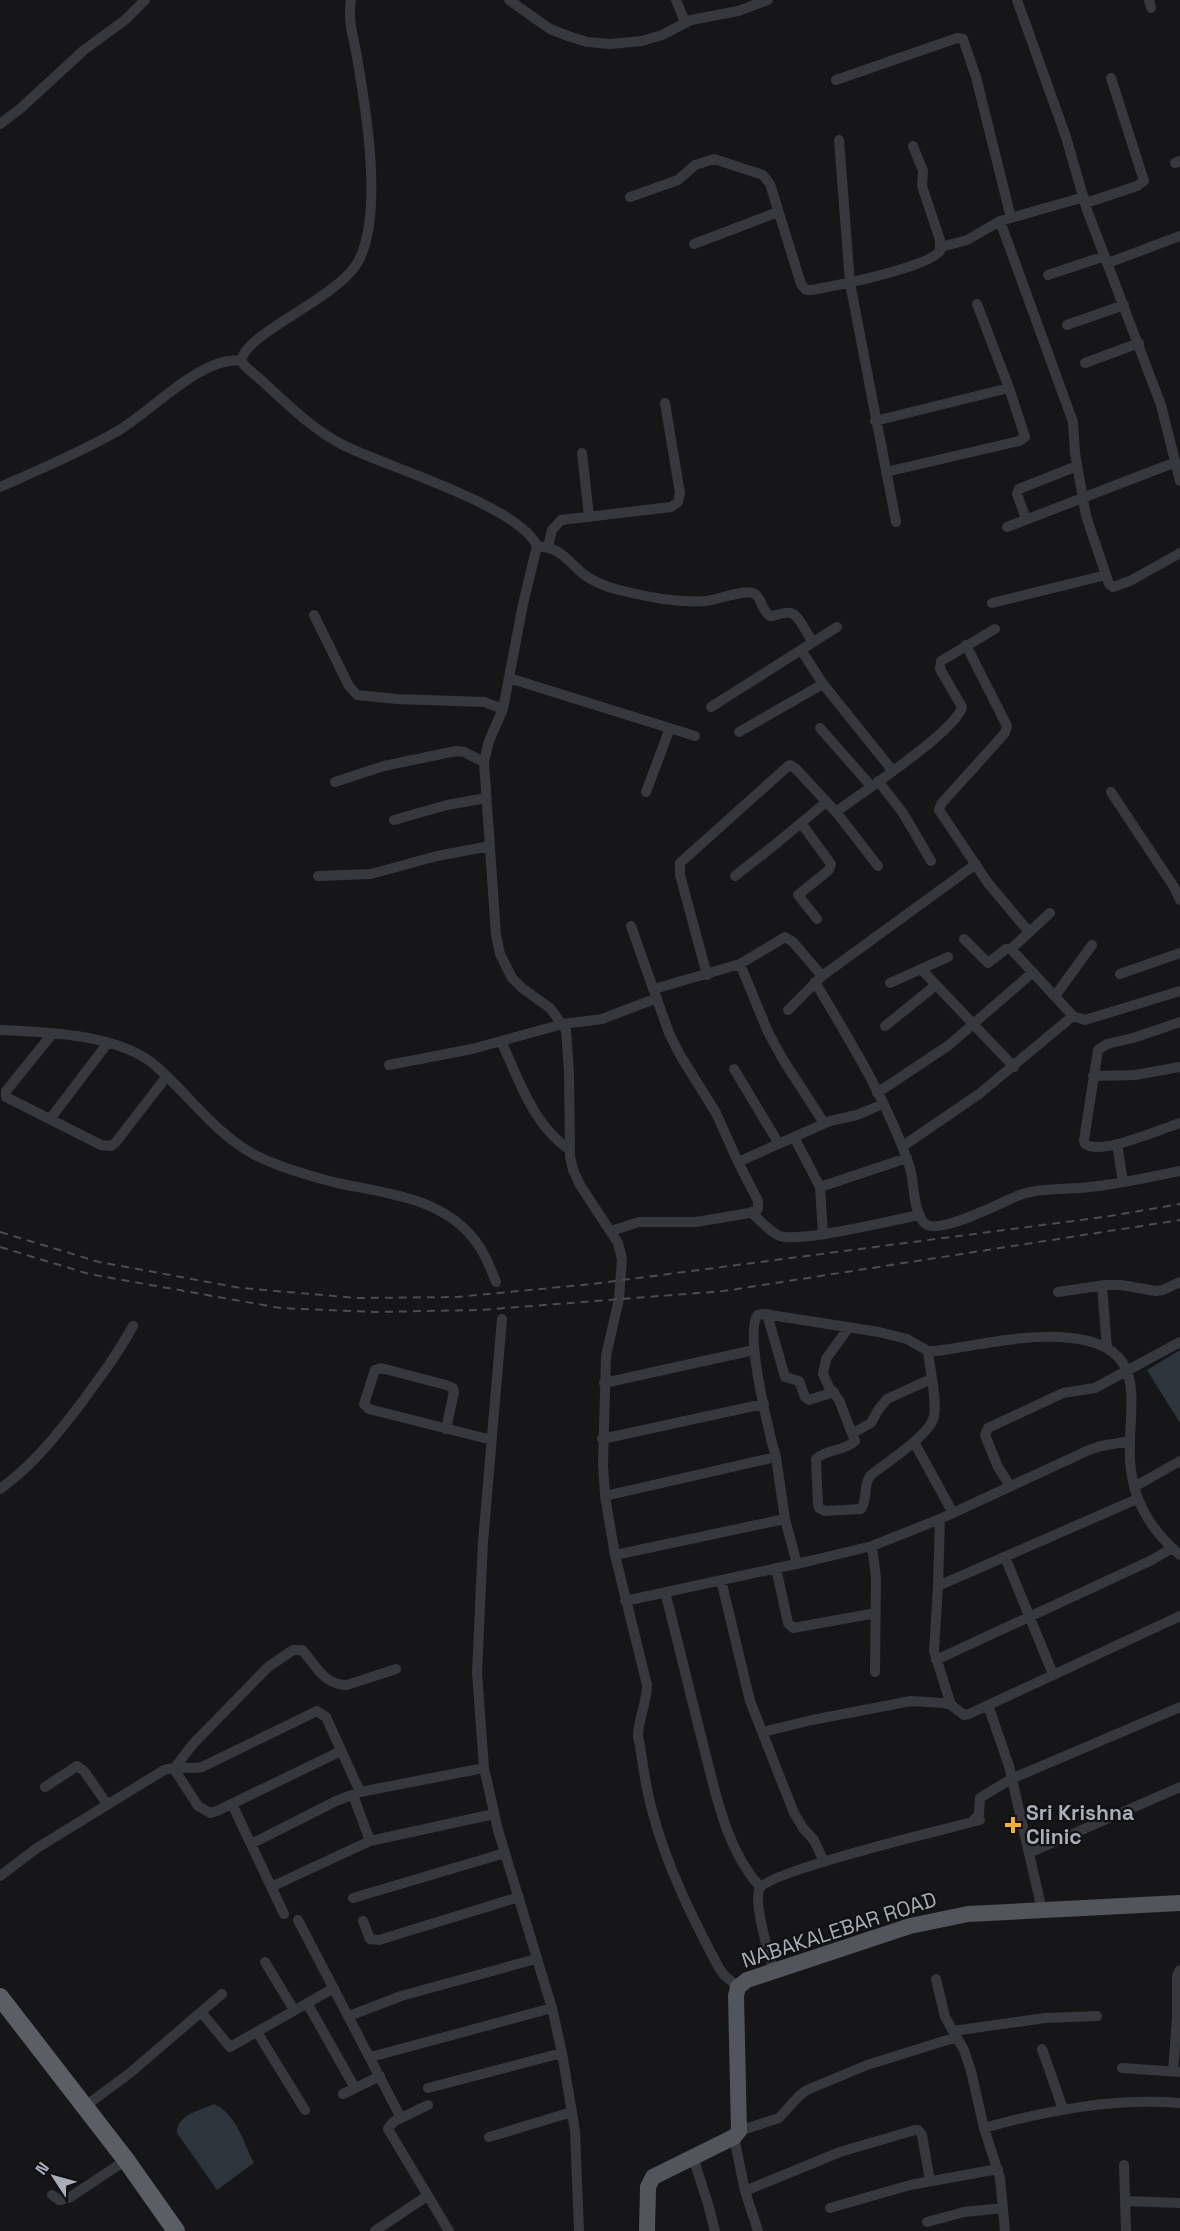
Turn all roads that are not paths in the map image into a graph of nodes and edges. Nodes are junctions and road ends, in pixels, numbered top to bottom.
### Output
1 (351, 0) edge
2 (509, 0) edge
3 (676, 0) edge
4 (768, 0) edge
5 (1017, 0) edge
6 (139, 2) edge
7 (685, 22) junction
8 (1111, 78) dead end
9 (836, 80) dead end
10 (0, 124) edge
11 (839, 140) dead end
12 (913, 146) dead end
13 (630, 197) dead end
14 (1085, 200) junction
15 (778, 212) junction
16 (1005, 220) junction
17 (1180, 236) edge
18 (693, 244) dead end
19 (941, 247) junction
20 (1107, 259) junction
21 (1048, 275) dead end
22 (850, 283) junction
23 (977, 304) dead end
24 (1124, 305) junction
25 (1067, 325) dead end
26 (1138, 343) junction
27 (241, 361) junction
28 (1085, 363) dead end
29 (1009, 388) junction
30 (665, 403) dead end
31 (875, 421) junction
32 (582, 453) dead end
33 (1176, 462) junction
34 (1077, 466) junction
35 (886, 472) junction
36 (1180, 481) edge
37 (0, 487) edge
38 (1082, 497) junction
39 (589, 516) junction
40 (1026, 519) junction
41 (896, 522) dead end
42 (1007, 527) dead end
43 (542, 547) junction
44 (1180, 553) edge
45 (1106, 575) junction
46 (992, 603) dead end
47 (314, 615) dead end
48 (837, 627) dead end
49 (995, 629) dead end
50 (813, 642) junction
51 (966, 645) junction
52 (801, 650) junction
53 (509, 678) junction
54 (823, 684) junction
55 (711, 707) dead end
56 (503, 709) junction
57 (670, 728) junction
58 (820, 728) dead end
59 (740, 732) dead end
60 (695, 736) dead end
61 (484, 762) junction
62 (892, 770) junction
63 (335, 782) dead end
64 (875, 783) junction
65 (646, 792) dead end
66 (1111, 792) dead end
67 (486, 798) junction
68 (826, 802) junction
69 (836, 812) junction
70 (394, 820) dead end
71 (801, 823) junction
72 (490, 846) junction
73 (931, 861) dead end
74 (976, 864) junction
75 (878, 866) dead end
76 (318, 876) dead end
77 (735, 876) dead end
78 (1180, 900) edge
79 (1050, 913) dead end
80 (818, 919) dead end
81 (631, 926) dead end
82 (1029, 932) junction
83 (964, 939) dead end
84 (1092, 945) dead end
85 (1011, 950) junction
86 (1180, 952) edge
87 (948, 957) dead end
88 (740, 964) junction
89 (921, 969) junction
90 (1033, 972) junction
91 (1120, 974) dead end
92 (707, 975) junction
93 (819, 979) junction
94 (890, 983) dead end
95 (936, 985) junction
96 (1180, 992) edge
97 (656, 994) junction
98 (1054, 996) junction
99 (788, 1010) dead end
100 (1073, 1016) junction
101 (1180, 1022) edge
102 (563, 1024) junction
103 (973, 1024) junction
104 (885, 1026) dead end
105 (0, 1030) edge
106 (53, 1033) junction
107 (501, 1041) junction
108 (107, 1044) junction
109 (389, 1065) dead end
110 (1014, 1067) junction
111 (1180, 1067) edge
112 (734, 1069) dead end
113 (167, 1076) junction
114 (1093, 1076) junction
115 (878, 1093) junction
116 (883, 1104) junction
117 (50, 1119) junction
118 (1180, 1123) edge
119 (824, 1124) junction
120 (794, 1137) junction
121 (779, 1144) junction
122 (1117, 1144) junction
123 (903, 1146) junction
124 (570, 1150) junction
125 (907, 1158) junction
126 (738, 1162) junction
127 (1180, 1172) edge
128 (1123, 1182) junction
129 (820, 1187) junction
130 (751, 1212) junction
131 (920, 1215) junction
132 (611, 1231) junction
133 (822, 1234) junction
134 (496, 1282) dead end
135 (1180, 1282) edge
136 (1102, 1286) junction
137 (1058, 1292) dead end
138 (767, 1314) junction
139 (502, 1319) dead end
140 (133, 1326) dead end
141 (849, 1327) junction
142 (1180, 1342) edge
143 (1107, 1348) junction
144 (754, 1350) junction
145 (928, 1351) junction
146 (1127, 1372) junction
147 (931, 1379) junction
148 (604, 1383) junction
149 (834, 1392) junction
150 (764, 1404) junction
151 (446, 1429) junction
152 (853, 1433) junction
153 (602, 1439) junction
154 (492, 1440) junction
155 (1130, 1441) junction
156 (914, 1442) junction
157 (776, 1457) junction
158 (1180, 1461) edge
159 (1010, 1486) junction
160 (1134, 1487) junction
161 (0, 1489) edge
162 (605, 1496) junction
163 (1137, 1499) junction
164 (952, 1513) junction
165 (785, 1519) junction
166 (940, 1519) junction
167 (872, 1546) junction
168 (1176, 1551) edge
169 (615, 1555) junction
170 (1005, 1557) junction
171 (797, 1564) junction
172 (776, 1568) junction
173 (721, 1580) junction
174 (938, 1586) junction
175 (665, 1592) junction
176 (625, 1601) junction
177 (876, 1613) junction
178 (1028, 1616) junction
179 (1180, 1616) edge
180 (936, 1660) junction
181 (396, 1669) dead end
182 (875, 1672) dead end
183 (1053, 1674) junction
184 (951, 1705) junction
185 (988, 1705) junction
186 (1180, 1707) edge
187 (763, 1732) junction
188 (341, 1751) junction
189 (176, 1766) junction
190 (484, 1768) junction
191 (1011, 1779) junction
192 (45, 1787) dead end
193 (1180, 1787) edge
194 (356, 1793) junction
195 (107, 1804) junction
196 (232, 1804) junction
197 (494, 1815) junction
198 (370, 1841) junction
199 (251, 1844) junction
200 (505, 1853) junction
201 (1029, 1853) junction
202 (824, 1862) junction
203 (0, 1876) edge
204 (271, 1887) junction
205 (760, 1887) junction
206 (519, 1897) junction
207 (352, 1898) dead end
208 (1180, 1903) edge
209 (1042, 1910) junction
210 (284, 1914) dead end
211 (298, 1920) dead end
212 (363, 1921) dead end
213 (536, 1959) junction
214 (265, 1962) dead end
215 (1180, 1970) edge
216 (774, 1971) junction
217 (936, 1979) dead end
218 (738, 1987) junction
219 (334, 1988) junction
220 (222, 1995) dead end
221 (0, 1997) edge
222 (307, 2003) junction
223 (552, 2008) junction
224 (294, 2010) junction
225 (0, 2011) edge
226 (201, 2012) junction
227 (348, 2016) junction
228 (1097, 2016) dead end
229 (257, 2032) junction
230 (955, 2034) junction
231 (1042, 2049) dead end
232 (562, 2053) junction
233 (371, 2057) junction
234 (1122, 2068) dead end
235 (1177, 2071) edge
236 (380, 2076) junction
237 (355, 2088) junction
238 (428, 2088) dead end
239 (343, 2094) dead end
240 (1180, 2100) edge
241 (428, 2105) dead end
242 (84, 2107) junction
243 (1063, 2109) junction
244 (305, 2110) dead end
245 (572, 2112) junction
246 (401, 2118) junction
247 (984, 2128) junction
248 (737, 2134) junction
249 (489, 2137) dead end
250 (693, 2157) junction
251 (122, 2163) junction
252 (1124, 2165) dead end
253 (998, 2169) junction
254 (930, 2181) junction
255 (745, 2191) junction
256 (52, 2195) dead end
257 (427, 2196) junction
258 (1125, 2201) junction
259 (1180, 2203) edge
260 (830, 2208) dead end
261 (1004, 2208) junction
262 (927, 2222) dead end
263 (165, 2231) edge
264 (176, 2231) edge
265 (375, 2231) edge
266 (449, 2231) edge
267 (579, 2231) edge
268 (647, 2231) edge
269 (715, 2231) edge
270 (758, 2231) edge
271 (1005, 2231) edge
272 (1126, 2231) edge

1 - 27 street
2 - 7 street
3 - 7 street
4 - 7 street
5 - 14 street
6 - 10 street
8 - 14 street
9 - 16 street
11 - 22 street
12 - 19 street
13 - 15 street
14 - 16 street
14 - 20 street
15 - 18 street
15 - 22 street
16 - 19 street
16 - 34 street
17 - 20 street
19 - 22 street
20 - 21 street
20 - 24 street
22 - 31 street
23 - 29 street
24 - 25 street
24 - 26 street
26 - 28 street
26 - 33 street
27 - 37 street
27 - 43 street
29 - 31 street
29 - 35 street
30 - 39 street
31 - 35 street
32 - 39 street
33 - 36 street
33 - 38 street
34 - 38 street
34 - 40 street
35 - 41 street
38 - 40 street
38 - 45 street
39 - 43 street
40 - 42 street
43 - 50 street
43 - 53 street
44 - 45 street
45 - 46 street
47 - 56 street
48 - 50 street
49 - 51 street
50 - 52 street
51 - 62 street
51 - 74 street
52 - 54 street
52 - 55 street
53 - 56 street
53 - 57 street
54 - 59 street
54 - 62 street
56 - 61 street
57 - 60 street
57 - 65 street
58 - 64 street
61 - 63 street
61 - 67 street
62 - 64 street
64 - 69 street
64 - 73 street
66 - 78 street
67 - 70 street
67 - 72 street
68 - 69 street
68 - 71 street
68 - 92 street
69 - 75 street
71 - 77 street
71 - 80 street
72 - 76 street
72 - 102 street
74 - 82 street
74 - 93 street
79 - 82 street
81 - 97 street
82 - 85 street
83 - 85 street
84 - 98 street
85 - 90 street
86 - 91 street
87 - 89 street
88 - 92 street
88 - 93 street
88 - 119 street
89 - 94 street
89 - 95 street
90 - 98 street
90 - 103 street
92 - 97 street
93 - 99 street
93 - 115 street
95 - 103 street
95 - 104 street
96 - 100 street
97 - 102 street
97 - 126 street
98 - 100 street
100 - 110 street
101 - 114 street
102 - 107 street
102 - 124 street
103 - 110 street
103 - 115 street
105 - 106 street
106 - 108 street
106 - 117 street
107 - 109 street
107 - 124 street
108 - 113 street
108 - 117 street
110 - 123 street
111 - 114 street
112 - 121 street
113 - 117 street
113 - 134 street
114 - 122 street
115 - 116 street
116 - 119 street
116 - 123 street
118 - 122 street
119 - 120 street
120 - 121 street
120 - 129 street
121 - 126 street
122 - 128 street
123 - 125 street
124 - 132 street
125 - 129 street
125 - 131 street
126 - 130 street
127 - 128 street
128 - 131 street
129 - 133 street
130 - 132 street
130 - 133 street
131 - 133 street
132 - 148 street
135 - 136 street
136 - 137 street
136 - 143 street
138 - 141 street
138 - 144 street
138 - 149 street
139 - 154 street
140 - 161 street
141 - 145 street
141 - 149 street
142 - 146 street
143 - 145 street
143 - 146 street
144 - 148 street
144 - 150 street
145 - 147 street
146 - 155 street
146 - 159 street
147 - 152 street
147 - 156 street
148 - 153 street
149 - 152 street
150 - 153 street
150 - 157 street
151 - 151 street
151 - 154 street
152 - 156 street
153 - 162 street
154 - 190 street
155 - 159 street
155 - 160 street
156 - 164 street
157 - 162 street
157 - 165 street
158 - 160 street
159 - 164 street
160 - 163 street
162 - 169 street
163 - 168 street
163 - 170 street
164 - 166 street
165 - 169 street
165 - 171 street
166 - 167 street
166 - 174 street
167 - 171 street
167 - 177 street
168 - 178 street
169 - 176 street
170 - 174 street
170 - 178 street
171 - 172 street
172 - 173 street
172 - 177 street
173 - 175 street
173 - 187 street
174 - 180 street
175 - 176 street
175 - 205 street
176 - 218 street
177 - 182 street
178 - 180 street
178 - 183 street
179 - 183 street
180 - 184 street
181 - 189 street
183 - 185 street
184 - 185 street
184 - 187 street
185 - 191 street
186 - 191 street
187 - 202 street
188 - 189 street
188 - 194 street
188 - 196 street
189 - 195 street
189 - 196 street
190 - 194 street
190 - 197 street
191 - 201 street
191 - 202 street
192 - 195 street
193 - 201 street
194 - 198 street
194 - 199 street
195 - 203 street
196 - 199 street
197 - 198 street
197 - 200 street
198 - 204 street
199 - 204 street
200 - 206 street
200 - 207 street
201 - 209 street
202 - 205 street
204 - 210 street
205 - 216 street
206 - 212 street
206 - 213 street
208 - 209 main road, NABAKALEBAR ROAD
209 - 216 main road, NABAKALEBAR ROAD
211 - 219 street
213 - 223 street
213 - 227 street
214 - 224 street
215 - 235 street
216 - 218 main road, NABAKALEBAR ROAD
217 - 230 street
218 - 248 main road, NABAKALEBAR ROAD
219 - 222 street
219 - 227 street
220 - 226 street
221 - 242 highway
222 - 224 street
222 - 237 street
223 - 232 street
223 - 233 street
224 - 229 street
225 - 251 highway
226 - 229 street
226 - 242 street
227 - 233 street
228 - 230 street
229 - 244 street
230 - 247 street
230 - 248 street
231 - 243 street
232 - 238 street
232 - 245 street
233 - 236 street
234 - 235 street
236 - 237 street
236 - 246 street
237 - 239 street
240 - 243 street
241 - 246 street
242 - 251 highway
243 - 247 street
245 - 249 street
245 - 267 street
246 - 257 street
247 - 253 street
248 - 250 main road
248 - 255 street
250 - 268 main road
250 - 269 street
251 - 256 street
251 - 263 highway
251 - 264 highway
252 - 258 street
253 - 254 street
253 - 261 street
254 - 255 street
254 - 260 street
255 - 270 street
257 - 265 street
257 - 266 street
258 - 259 street
258 - 272 street
261 - 262 street
261 - 271 street

